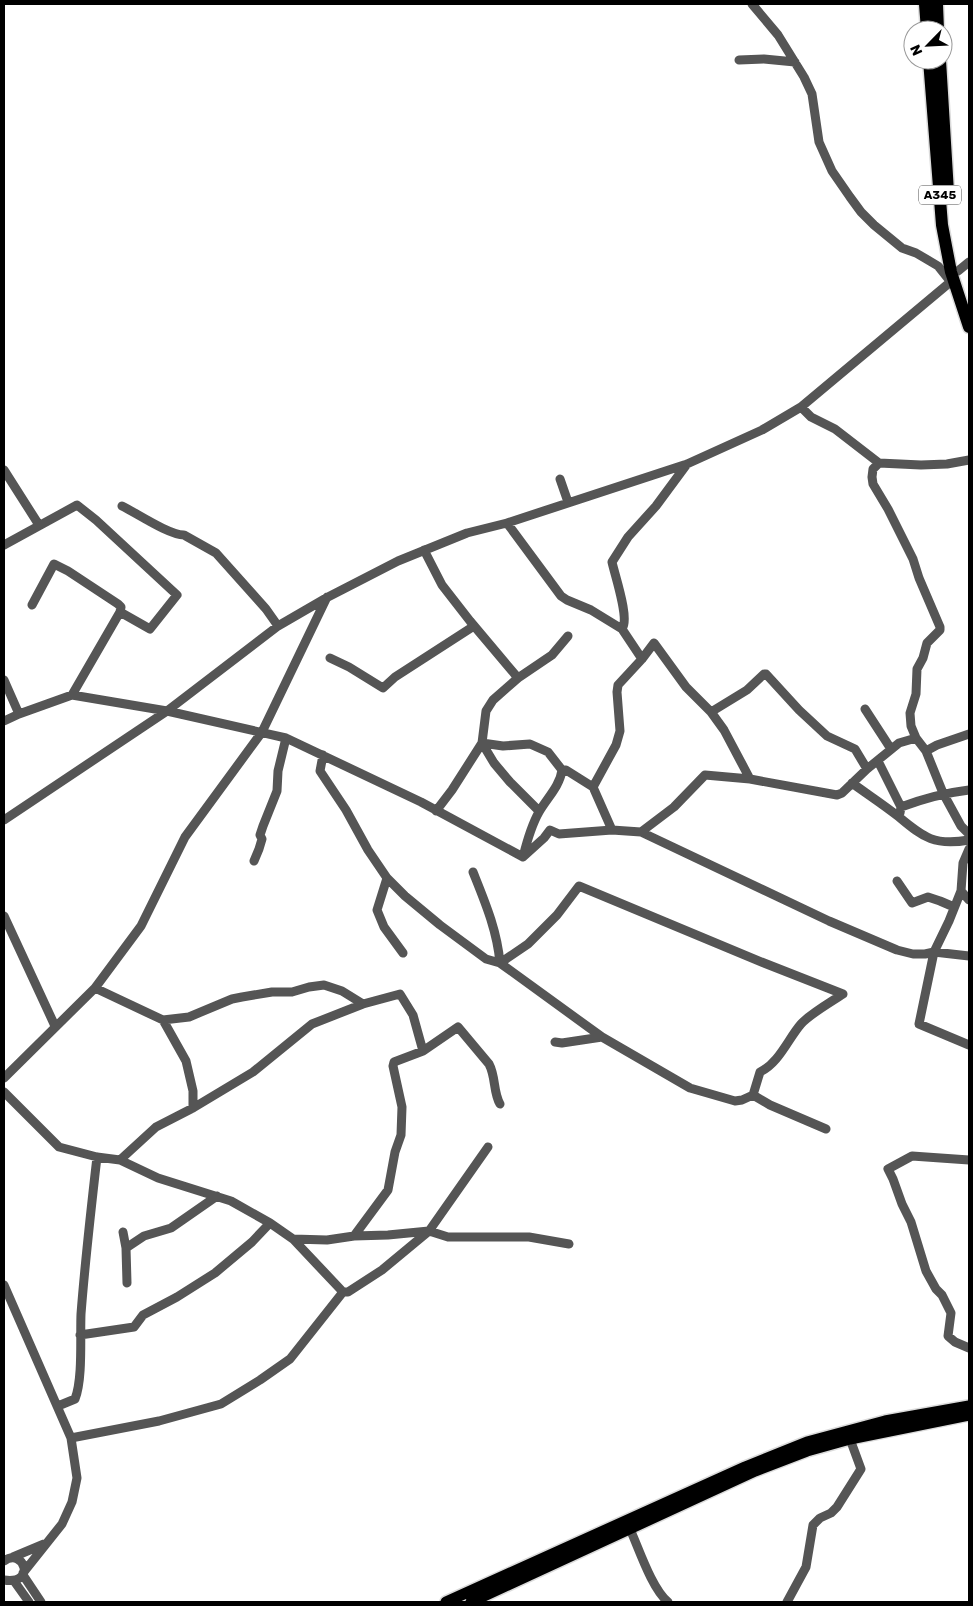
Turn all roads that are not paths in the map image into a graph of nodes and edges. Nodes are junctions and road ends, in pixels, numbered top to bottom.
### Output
1 (752, 4) edge
2 (925, 4) edge
3 (937, 4) edge
4 (926, 20) edge
5 (938, 20) edge
6 (740, 60) dead end
7 (795, 62) junction
8 (930, 70) edge
9 (941, 70) edge
10 (969, 262) edge
11 (954, 277) junction
12 (969, 307) edge
13 (969, 327) edge
14 (801, 407) junction
15 (969, 460) edge
16 (879, 463) junction
17 (687, 464) junction
18 (4, 470) edge
19 (560, 480) dead end
20 (568, 502) junction
21 (122, 506) dead end
22 (507, 523) junction
23 (39, 525) junction
24 (4, 545) edge
25 (424, 550) junction
26 (328, 597) junction
27 (32, 605) dead end
28 (120, 612) junction
29 (278, 626) junction
30 (474, 626) junction
31 (622, 629) junction
32 (568, 636) dead end
33 (330, 658) dead end
34 (642, 660) junction
35 (518, 678) junction
36 (4, 680) edge
37 (72, 695) junction
38 (865, 709) dead end
39 (167, 710) junction
40 (711, 712) junction
41 (19, 714) junction
42 (4, 720) edge
43 (262, 732) junction
44 (969, 734) edge
45 (286, 738) junction
46 (916, 738) junction
47 (482, 743) junction
48 (891, 749) junction
49 (926, 751) junction
50 (322, 755) junction
51 (878, 761) junction
52 (867, 769) junction
53 (562, 770) junction
54 (750, 779) junction
55 (852, 783) junction
56 (593, 787) junction
57 (969, 790) edge
58 (943, 793) junction
59 (901, 807) junction
60 (436, 811) junction
61 (539, 812) junction
62 (900, 818) junction
63 (4, 820) edge
64 (612, 830) junction
65 (641, 832) junction
66 (969, 834) edge
67 (969, 840) edge
68 (969, 849) edge
69 (523, 858) junction
70 (254, 861) dead end
71 (472, 872) dead end
72 (387, 878) junction
73 (897, 881) dead end
74 (969, 886) edge
75 (961, 891) junction
76 (969, 900) edge
77 (954, 907) junction
78 (4, 916) edge
79 (934, 952) junction
80 (403, 953) dead end
81 (969, 956) edge
82 (500, 963) junction
83 (94, 988) junction
84 (363, 1004) junction
85 (163, 1020) junction
86 (56, 1026) junction
87 (602, 1037) junction
88 (555, 1042) dead end
89 (969, 1045) edge
90 (423, 1051) junction
91 (4, 1078) edge
92 (4, 1092) edge
93 (753, 1095) junction
94 (500, 1104) dead end
95 (193, 1108) junction
96 (826, 1129) dead end
97 (488, 1147) dead end
98 (97, 1157) junction
99 (120, 1160) junction
100 (969, 1160) edge
101 (217, 1196) junction
102 (270, 1223) junction
103 (429, 1231) junction
104 (123, 1232) dead end
105 (354, 1236) junction
106 (293, 1239) junction
107 (568, 1244) dead end
108 (126, 1248) junction
109 (128, 1283) dead end
110 (4, 1285) edge
111 (343, 1292) junction
112 (80, 1335) junction
113 (969, 1348) edge
114 (58, 1406) junction
115 (969, 1406) edge
116 (969, 1415) edge
117 (71, 1438) junction
118 (850, 1439) junction
119 (630, 1529) junction
120 (46, 1543) junction
121 (13, 1557) junction
122 (4, 1561) edge
123 (23, 1574) junction
124 (7, 1580) edge
125 (29, 1602) edge
126 (41, 1602) edge
127 (446, 1602) edge
128 (471, 1602) edge
129 (668, 1602) edge
130 (787, 1602) edge

1 - 7 street
2 - 4 highway
3 - 5 highway
6 - 7 street
7 - 11 street
8 - 11 highway, A345
9 - 11 highway, A345
10 - 11 street
11 - 12 highway, A345
11 - 13 highway, A345
11 - 14 street
14 - 16 street
14 - 17 street
15 - 16 street
16 - 46 street
17 - 20 street
17 - 31 street
18 - 23 street
19 - 20 street
20 - 22 street
21 - 29 street
22 - 25 street
22 - 31 street
23 - 24 street
23 - 28 street
25 - 26 street
25 - 30 street
26 - 29 street
26 - 43 street
27 - 28 street
28 - 37 street
29 - 39 street
30 - 33 street
30 - 35 street
31 - 34 street
32 - 35 street
34 - 40 street
34 - 56 street
35 - 47 street
36 - 41 street
37 - 39 street
37 - 41 street
38 - 48 street
39 - 43 street
39 - 63 street
40 - 52 street
40 - 54 street
41 - 42 street
43 - 45 street
43 - 83 street
44 - 49 street
45 - 50 street
45 - 70 street
46 - 48 street
46 - 49 street
47 - 53 street
47 - 60 street
47 - 61 street
48 - 51 street
49 - 58 street
50 - 60 street
50 - 72 street
51 - 52 street
51 - 59 street
52 - 55 street
53 - 56 street
53 - 61 street
54 - 55 street
54 - 65 street
55 - 62 street
56 - 64 street
57 - 58 street
58 - 59 street
58 - 66 street
59 - 62 street
60 - 69 street
61 - 69 street
62 - 67 street
64 - 65 street
64 - 69 street
65 - 79 street
68 - 75 street
71 - 82 street
72 - 80 street
72 - 82 street
73 - 77 street
74 - 75 street
75 - 76 street
75 - 77 street
77 - 79 street
78 - 86 street
79 - 81 street
79 - 89 street
82 - 87 street
82 - 93 street
83 - 85 street
83 - 86 street
84 - 85 street
84 - 90 street
84 - 95 street
85 - 95 street
86 - 91 street
87 - 88 street
87 - 93 street
90 - 94 street
90 - 105 street
92 - 98 street
93 - 96 street
95 - 99 street
97 - 103 street
98 - 99 street
98 - 112 street
99 - 101 street
100 - 113 street
101 - 102 street
101 - 108 street
102 - 106 street
102 - 112 street
103 - 105 street
103 - 107 street
103 - 111 street
104 - 108 street
105 - 106 street
106 - 111 street
108 - 109 street
110 - 114 street
111 - 117 street
112 - 114 street
114 - 117 street
115 - 127 main road
116 - 118 main road
117 - 120 street
118 - 119 main road
118 - 130 street
119 - 128 main road
119 - 129 street
120 - 121 street
120 - 123 street
121 - 122 street
121 - 123 street
123 - 124 street
123 - 126 street
124 - 125 street

